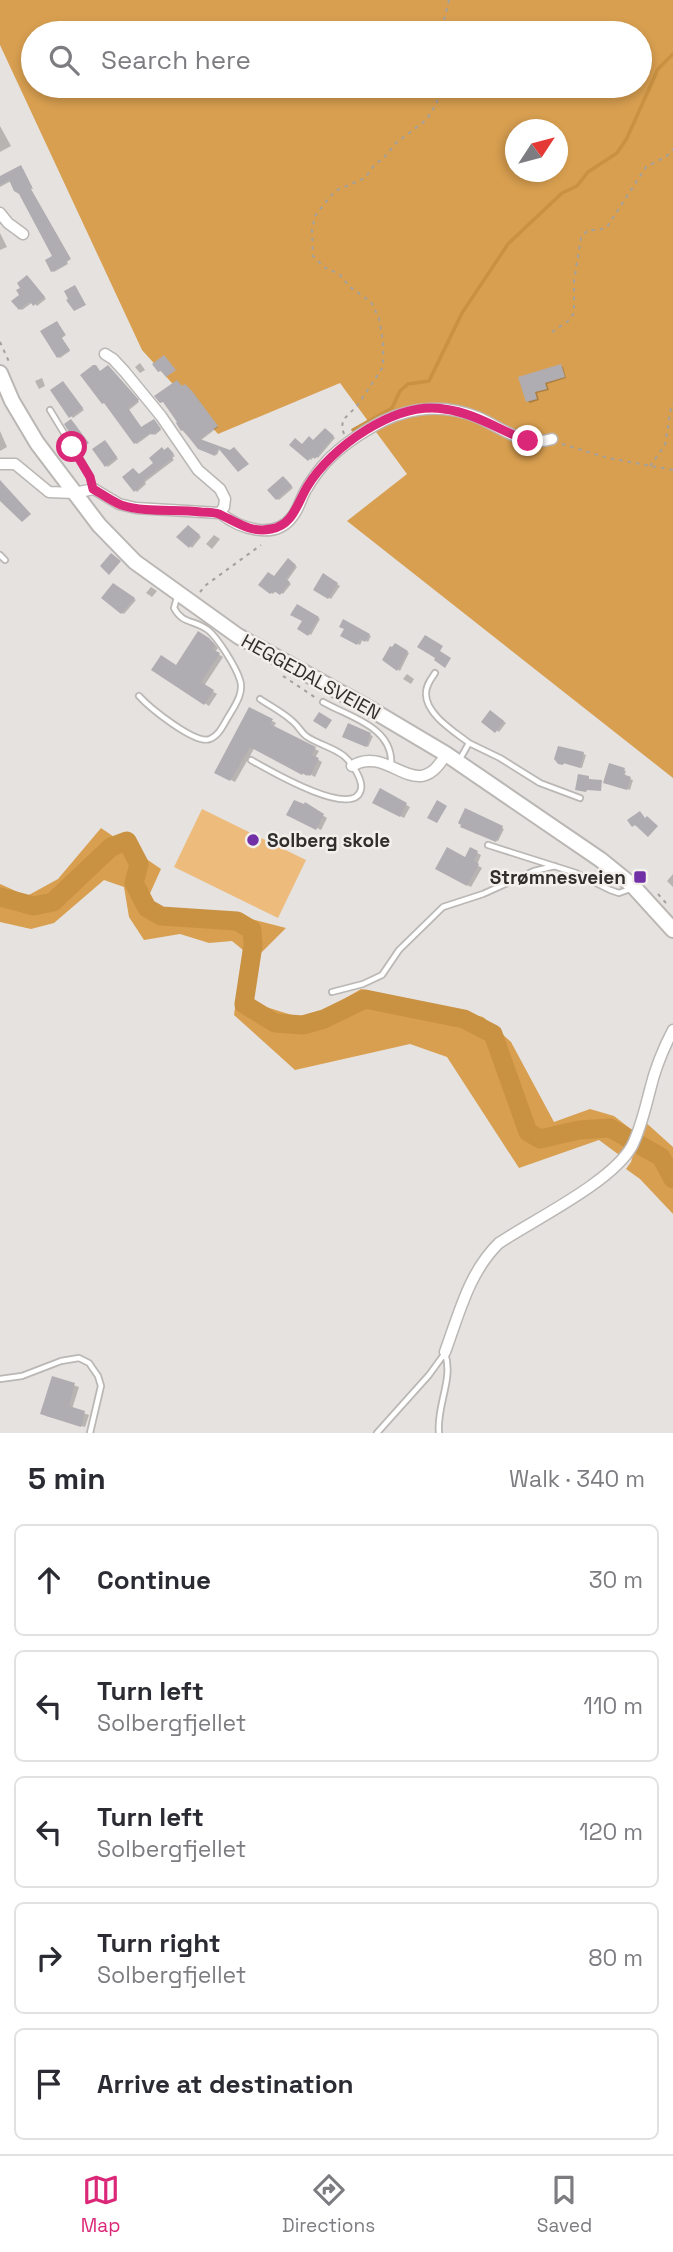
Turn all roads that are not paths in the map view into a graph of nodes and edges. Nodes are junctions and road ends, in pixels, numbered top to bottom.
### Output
1 (0, 214) edge
2 (23, 234) dead end
3 (104, 354) dead end
4 (6, 370) edge
5 (50, 410) dead end
6 (552, 439) road end
7 (0, 464) edge
8 (93, 489) junction
9 (74, 493) junction
10 (219, 513) junction
11 (0, 555) edge
12 (5, 560) dead end
13 (178, 594) junction
14 (435, 673) dead end
15 (139, 696) dead end
16 (260, 699) dead end
17 (323, 702) road end
18 (469, 744) junction
19 (451, 758) junction
20 (251, 760) dead end
21 (352, 766) junction
22 (391, 766) junction
23 (580, 798) dead end
24 (488, 845) dead end
25 (555, 866) junction
26 (633, 886) junction
27 (673, 930) edge
28 (332, 992) dead end
29 (673, 1030) edge
30 (445, 1352) junction
31 (0, 1379) edge
32 (90, 1433) edge
33 (377, 1433) edge
34 (439, 1433) edge

1 - 2 street
3 - 10 street
4 - 9 main road, HEGGEDALSVEIEN
5 - 8 lane
6 - 10 street
7 - 9 street
8 - 9 street
8 - 10 street
9 - 13 main road, HEGGEDALSVEIEN
11 - 12 lane
13 - 15 lane
13 - 19 main road, HEGGEDALSVEIEN
14 - 18 lane
16 - 21 lane
17 - 22 lane
18 - 19 lane
18 - 23 lane
19 - 22 street
19 - 26 main road, HEGGEDALSVEIEN
20 - 21 lane
21 - 22 street
24 - 25 lane
25 - 26 lane
25 - 28 lane
26 - 27 main road, HEGGEDALSVEIEN
29 - 30 street
30 - 33 lane
30 - 34 lane
31 - 32 lane

